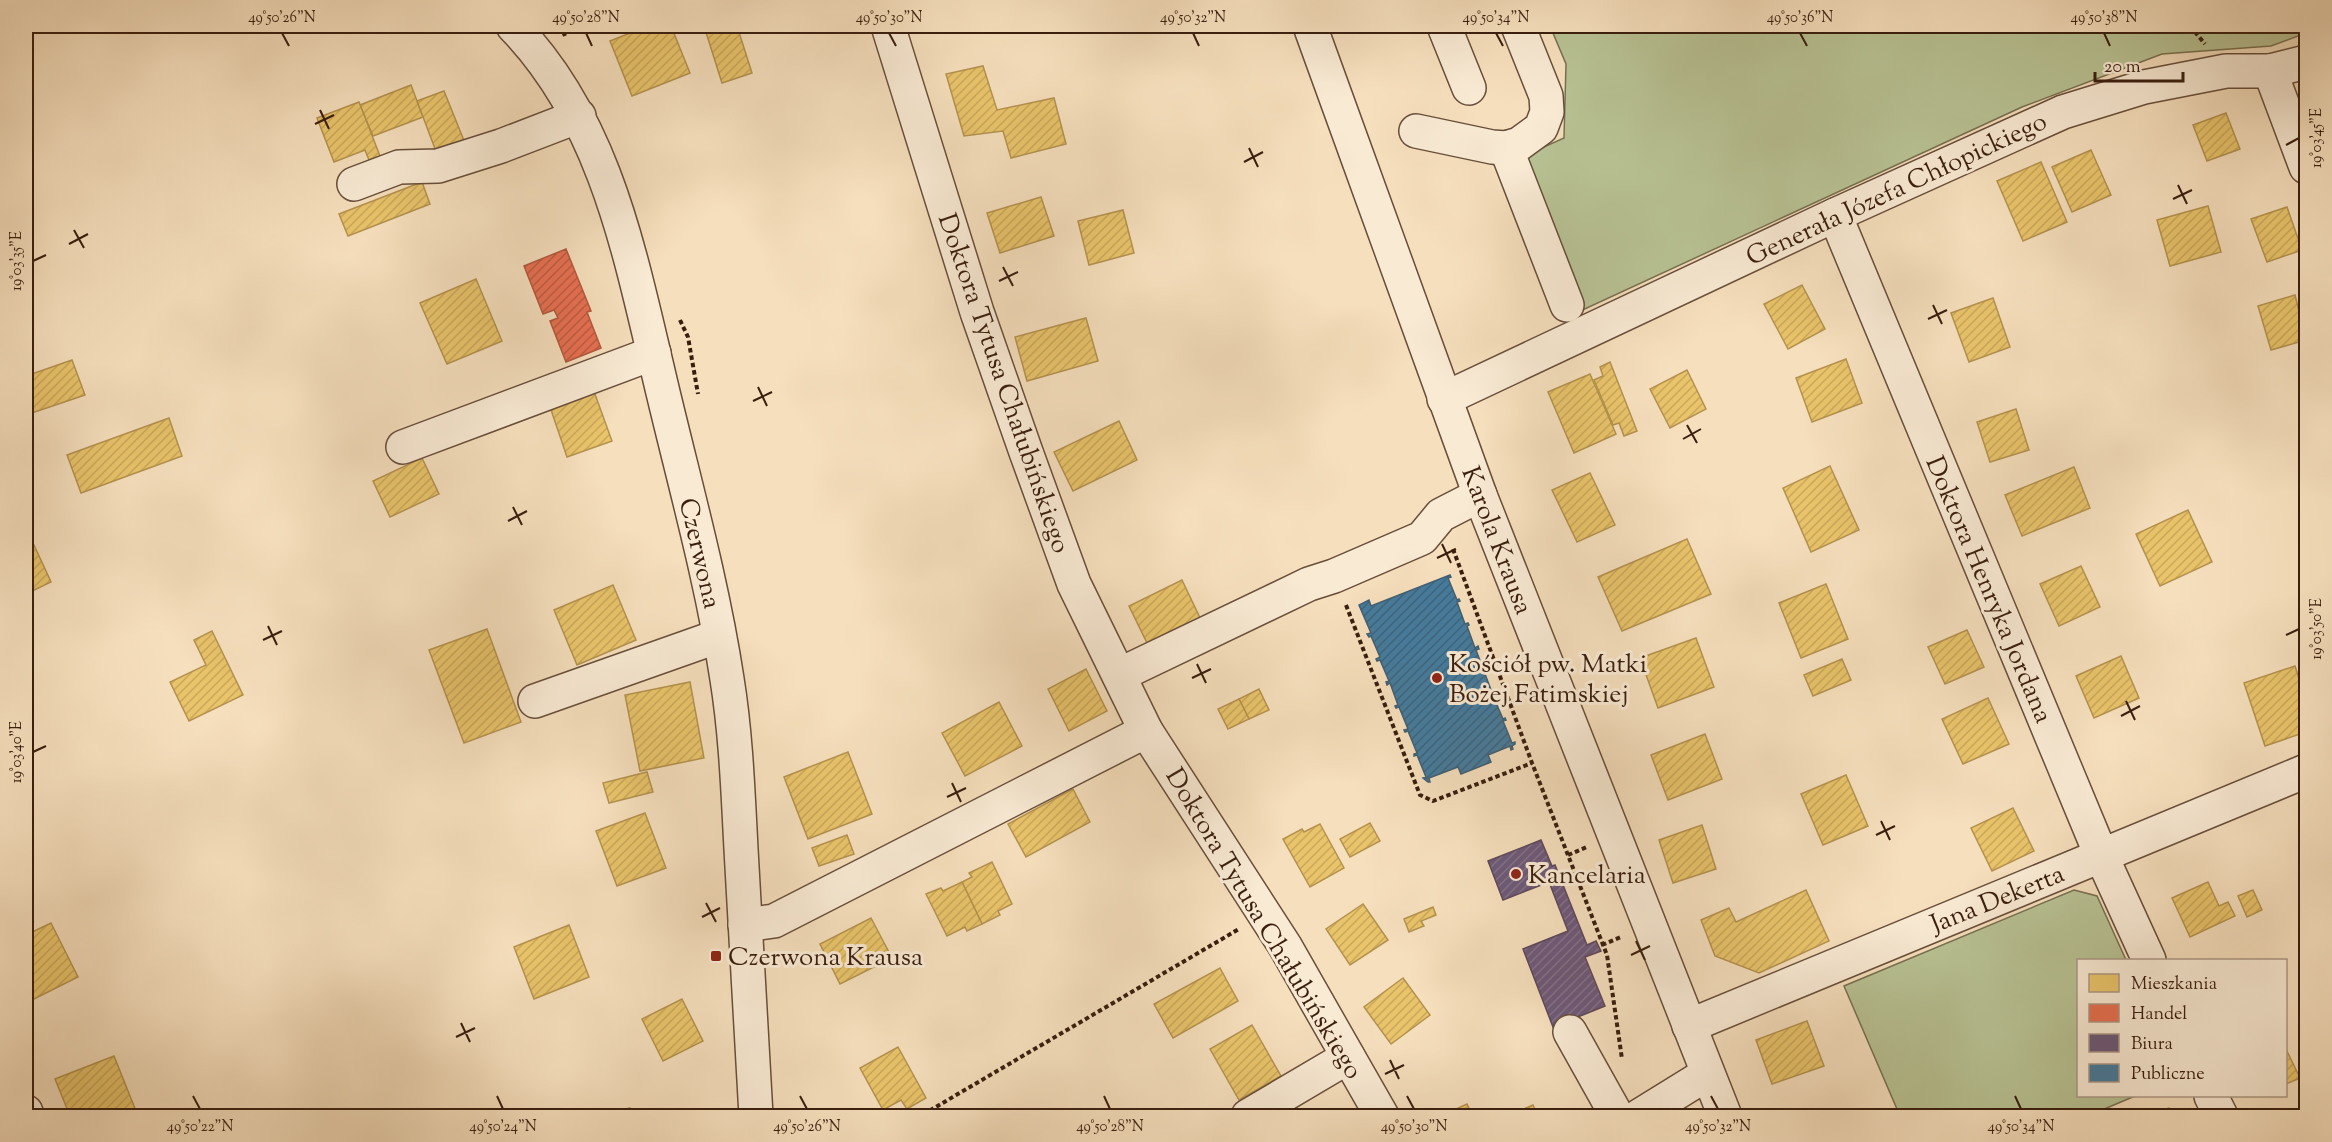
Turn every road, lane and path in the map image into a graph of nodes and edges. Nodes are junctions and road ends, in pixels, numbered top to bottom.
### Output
1 (513, 26) edge
2 (888, 26) edge
3 (1310, 26) edge
4 (1444, 26) edge
5 (1518, 26) edge
6 (2307, 62) edge
7 (2270, 71) junction
8 (1469, 88) dead end
9 (579, 116) junction
10 (1416, 131) dead end
11 (1506, 148) junction
12 (2307, 167) edge
13 (354, 184) dead end
14 (1835, 215) junction
15 (1567, 305) dead end
16 (654, 353) junction
17 (1443, 399) junction
18 (403, 447) dead end
19 (1480, 495) junction
20 (1441, 515) junction
21 (1334, 576) junction
22 (719, 636) junction
23 (1119, 675) junction
24 (535, 701) dead end
25 (1146, 731) junction
26 (1532, 763) junction
27 (2307, 771) edge
28 (1592, 846) dead end
29 (1568, 855) junction
30 (2101, 855) junction
31 (1259, 906) junction
32 (745, 925) junction
33 (1626, 935) dead end
34 (1602, 945) junction
35 (2149, 959) edge
36 (1689, 1026) junction
37 (1570, 1032) dead end
38 (1348, 1057) junction
39 (1624, 1069) dead end
40 (1707, 1074) junction
41 (2212, 1097) edge
42 (26, 1112) edge
43 (27, 1116) edge
44 (756, 1116) edge
45 (909, 1116) edge
46 (1248, 1116) edge
47 (1382, 1116) edge
48 (1617, 1116) edge
49 (1639, 1116) edge
50 (1725, 1116) edge
51 (2221, 1116) edge

1 - 9 street, Czerwona
2 - 23 street, Doktora Tytusa Chałubińskiego
3 - 17 street, Karola Krausa
4 - 8 street
5 - 11 street
6 - 7 street, Generała Józefa Chłopickiego
7 - 12 street
7 - 14 street, Generała Józefa Chłopickiego
9 - 13 street
9 - 16 street, Czerwona
10 - 11 street
11 - 15 street
14 - 17 street, Generała Józefa Chłopickiego
14 - 30 street, Doktora Henryka Jordana
16 - 18 street
16 - 22 street, Czerwona
17 - 19 street, Karola Krausa
19 - 20 street
19 - 36 street, Karola Krausa
20 - 21 street
20 - 26 path
21 - 23 street
21 - 26 path
22 - 24 street
22 - 32 street, Czerwona
23 - 25 street, Doktora Tytusa Chałubińskiego
25 - 31 street, Doktora Tytusa Chałubińskiego
25 - 32 street
26 - 29 path
27 - 30 street, Jana Dekerta
28 - 29 path
29 - 34 path
30 - 35 street, Doktora Henryka Jordana
30 - 36 street, Jana Dekerta
31 - 38 street, Doktora Tytusa Chałubińskiego
31 - 45 path
32 - 44 street, Czerwona
33 - 34 path
34 - 39 path
36 - 40 street, Karola Krausa
37 - 48 street
38 - 46 street
38 - 47 street, Doktora Tytusa Chałubińskiego
40 - 49 street
40 - 50 street, Karola Krausa
41 - 51 street
42 - 43 street

